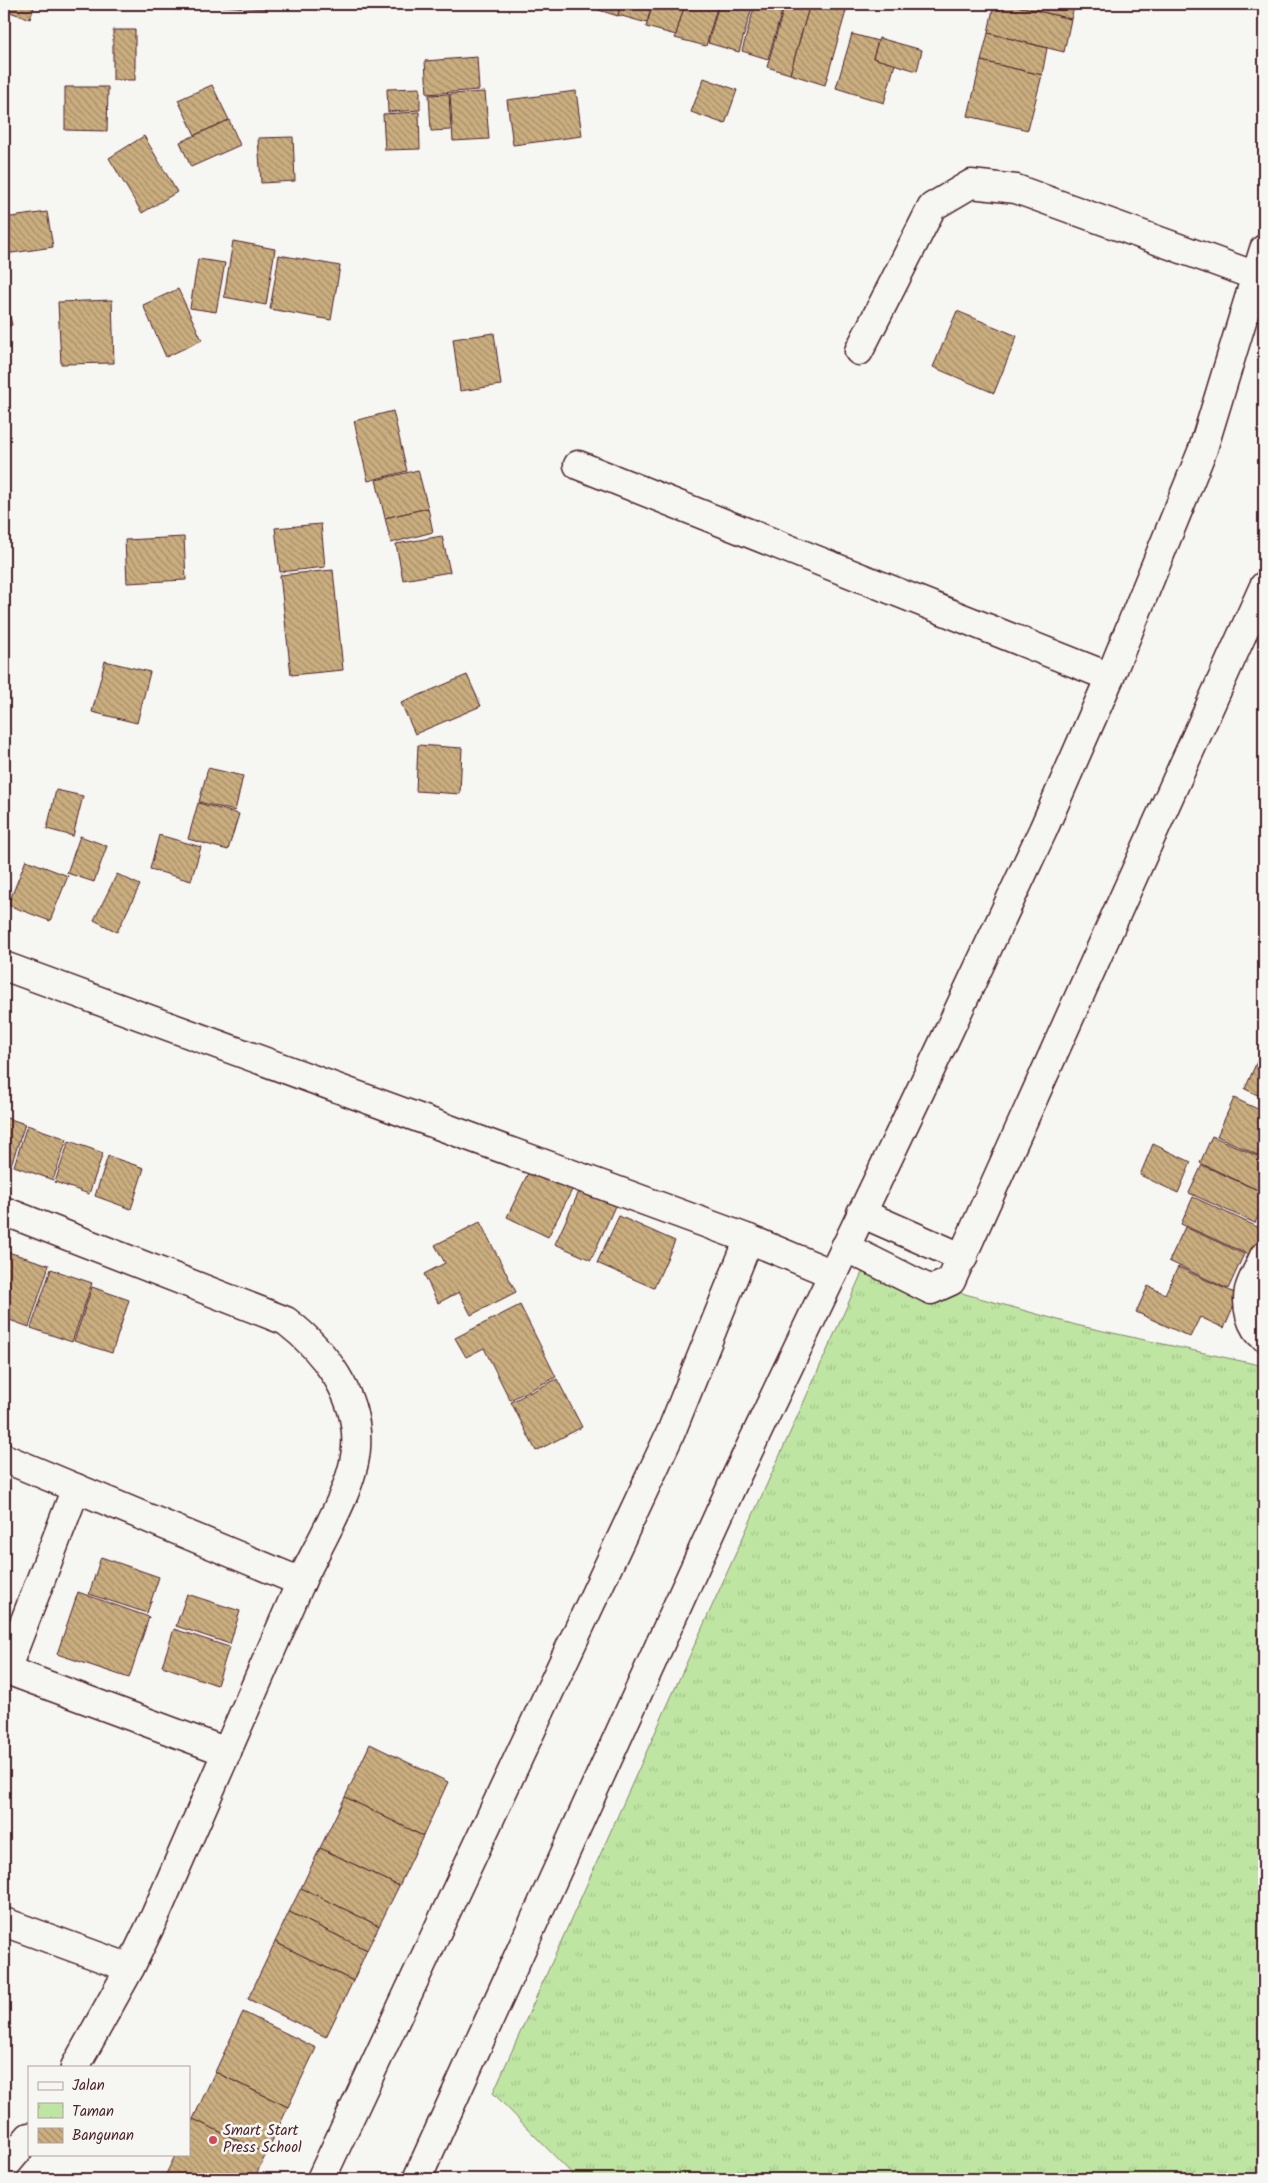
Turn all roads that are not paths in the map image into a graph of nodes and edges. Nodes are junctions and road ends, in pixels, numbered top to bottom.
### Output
1 (1264, 249) edge
2 (1256, 276) junction
3 (859, 351) dead end
4 (578, 465) dead end
5 (1264, 586) edge
6 (1110, 678) junction
7 (4, 966) edge
8 (4, 1212) edge
9 (861, 1213) junction
10 (749, 1239) junction
11 (845, 1248) junction
12 (1264, 1256) edge
13 (963, 1258) junction
14 (834, 1274) junction
15 (1264, 1337) edge
16 (4, 1458) edge
17 (76, 1488) junction
18 (301, 1582) junction
19 (5, 1670) edge
20 (227, 1752) junction
21 (4, 1922) edge
22 (130, 1968) junction
23 (76, 2066) edge
24 (28, 2137) edge
25 (4, 2167) edge
26 (321, 2179) edge
27 (417, 2179) edge

1 - 2 street
2 - 3 street
2 - 6 street
4 - 6 street
5 - 13 street
6 - 9 street
7 - 10 street
8 - 18 street
9 - 11 street
9 - 13 street
10 - 14 street
10 - 26 street
11 - 13 street
11 - 14 street
12 - 15 street
14 - 27 street
16 - 17 street
17 - 18 street
17 - 19 street
18 - 20 street
19 - 20 street
20 - 22 street
21 - 22 street
22 - 23 street
24 - 25 street

